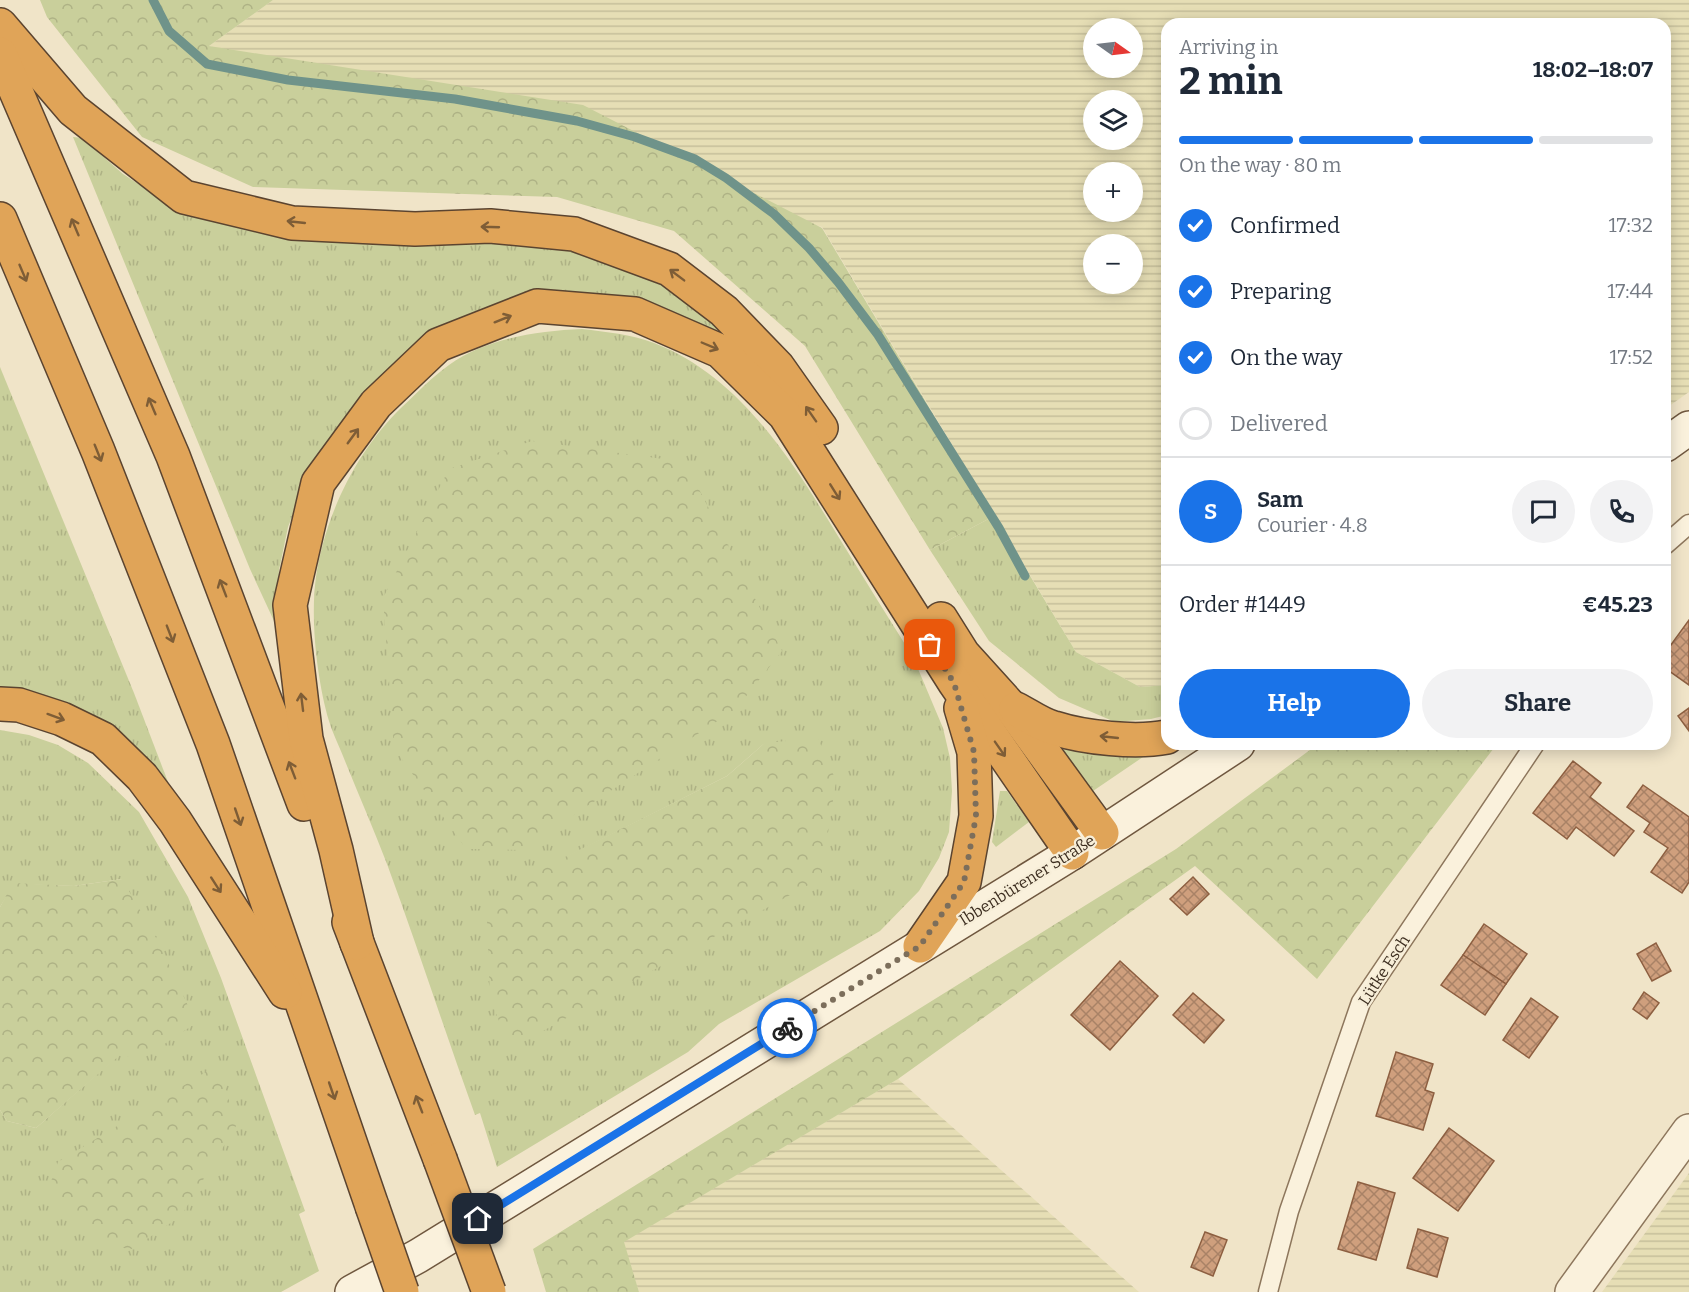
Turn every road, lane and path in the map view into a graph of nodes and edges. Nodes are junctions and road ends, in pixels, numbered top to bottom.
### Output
1 (0, 25) edge
2 (0, 54) edge
3 (0, 219) edge
4 (1689, 428) edge
5 (1671, 441) edge
6 (1689, 524) edge
7 (1671, 540) edge
8 (954, 683) junction
9 (0, 704) edge
10 (1009, 705) junction
11 (1161, 738) edge
12 (1229, 750) edge
13 (1530, 750) edge
14 (1102, 833) junction
15 (1072, 853) junction
16 (357, 943) junction
17 (920, 946) junction
18 (313, 1036) junction
19 (1689, 1131) edge
20 (352, 1292) edge
21 (402, 1292) edge
22 (489, 1292) edge
23 (1268, 1292) edge
24 (1572, 1292) edge

10 -> 1 highway
16 -> 2 highway
3 -> 18 highway
4 - 5 main road
6 - 7 lane
8 -> 15 highway
16 -> 8 highway
8 - 17 highway
9 -> 18 highway
11 -> 10 highway
10 - 14 highway
12 - 14 main road, Ibbenbürener Straße
13 - 23 lane, Lütke Esch
14 - 15 main road, Ibbenbürener Straße
15 - 17 main road, Ibbenbürener Straße
22 -> 16 highway, bridge
17 - 20 main road, Ibbenbürener Straße
18 -> 21 highway, bridge
19 - 24 main road

